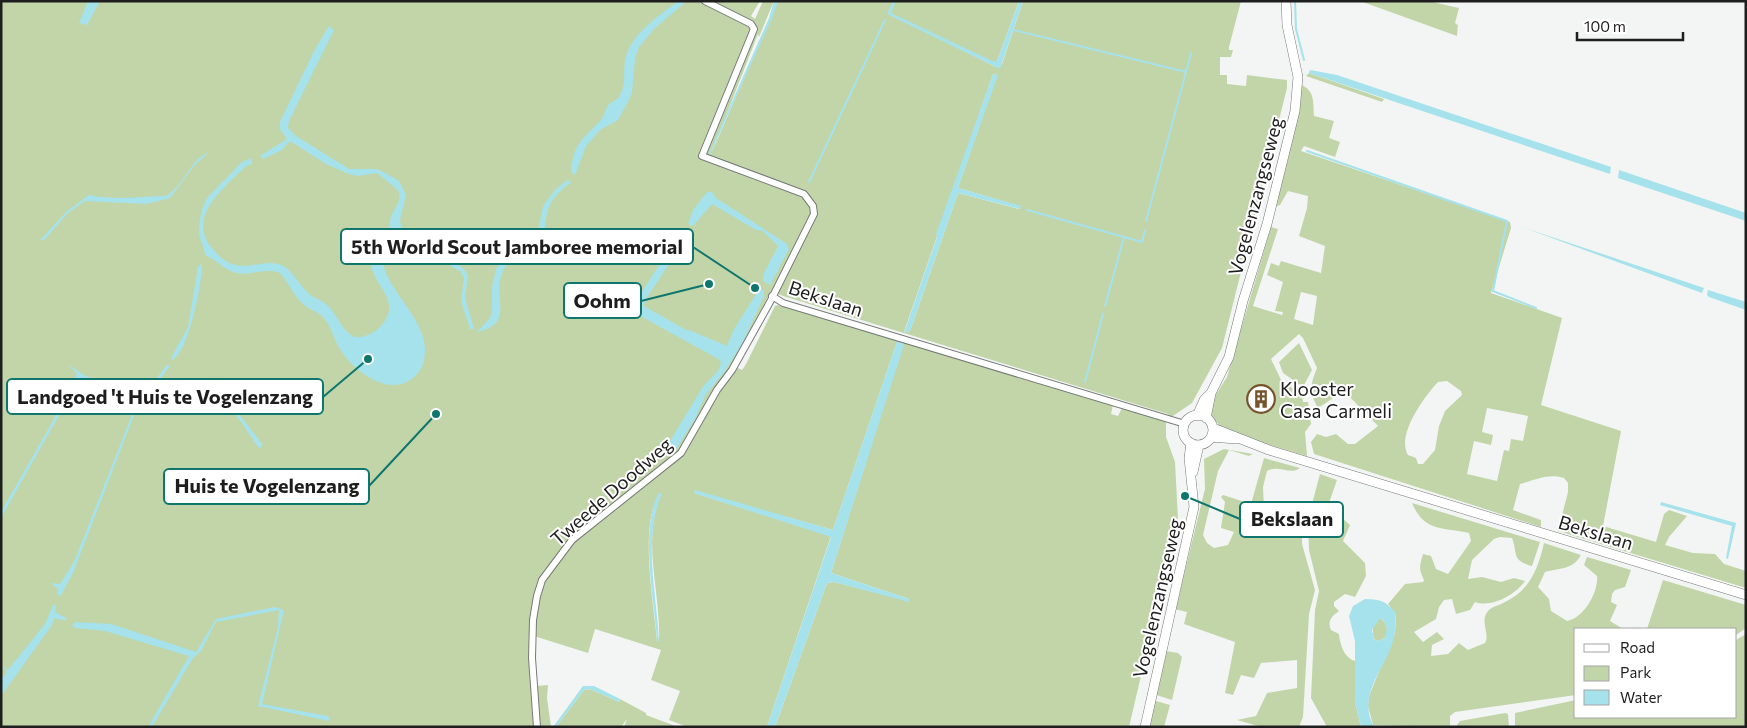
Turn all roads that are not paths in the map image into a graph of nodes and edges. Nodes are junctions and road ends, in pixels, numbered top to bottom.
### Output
1 (705, 1) edge
2 (1286, 1) edge
3 (772, 296) junction
4 (1202, 417) junction
5 (1185, 424) junction
6 (1212, 433) junction
7 (1195, 444) junction
8 (1746, 594) edge
9 (537, 727) edge
10 (1145, 727) edge

1 - 3 street, Tweede Doodweg
2 - 4 main road, Vogelenzangseweg
3 - 5 street, Bekslaan
3 - 9 street, Tweede Doodweg
4 - 5 main road
4 - 6 main road
5 - 7 main road
6 - 7 main road
6 - 8 main road, Bekslaan
7 - 10 main road, Vogelenzangseweg

